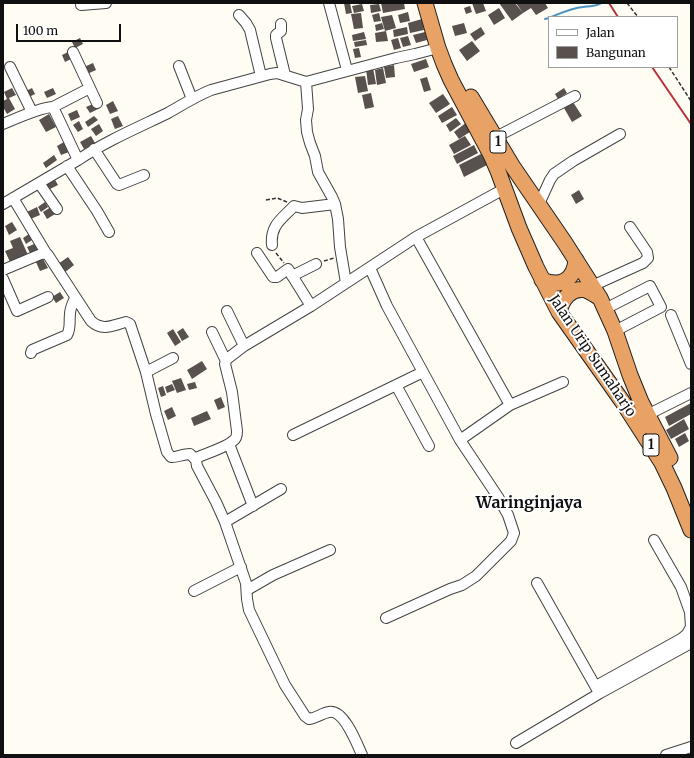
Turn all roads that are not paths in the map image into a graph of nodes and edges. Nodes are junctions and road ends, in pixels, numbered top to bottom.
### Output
1 (106, 3) edge
2 (329, 3) edge
3 (426, 3) edge
4 (434, 3) edge
5 (81, 6) dead end
6 (239, 15) dead end
7 (282, 24) dead end
8 (438, 48) junction
9 (73, 52) dead end
10 (179, 66) dead end
11 (10, 67) dead end
12 (347, 70) junction
13 (285, 75) junction
14 (261, 76) junction
15 (455, 77) junction
16 (306, 82) junction
17 (90, 88) junction
18 (464, 94) junction
19 (575, 96) dead end
20 (192, 99) junction
21 (97, 103) dead end
22 (53, 107) junction
23 (32, 112) junction
24 (3, 124) edge
25 (620, 134) dead end
26 (496, 137) junction
27 (94, 149) junction
28 (78, 160) junction
29 (68, 166) junction
30 (144, 175) dead end
31 (39, 183) junction
32 (504, 190) junction
33 (13, 198) junction
34 (3, 204) edge
35 (335, 204) junction
36 (539, 204) junction
37 (57, 209) dead end
38 (630, 227) dead end
39 (109, 232) dead end
40 (416, 237) junction
41 (272, 245) road end
42 (46, 253) junction
43 (257, 253) dead end
44 (576, 260) junction
45 (316, 264) road end
46 (370, 268) junction
47 (3, 270) edge
48 (290, 272) junction
49 (3, 279) edge
50 (542, 280) junction
51 (346, 283) junction
52 (48, 297) dead end
53 (75, 298) junction
54 (599, 298) junction
55 (311, 306) junction
56 (227, 311) dead end
57 (559, 312) junction
58 (671, 315) dead end
59 (615, 331) junction
60 (212, 332) dead end
61 (244, 346) junction
62 (31, 353) dead end
63 (173, 358) dead end
64 (226, 361) junction
65 (691, 364) edge
66 (146, 372) junction
67 (423, 372) junction
68 (563, 382) dead end
69 (396, 385) junction
70 (691, 393) edge
71 (510, 405) junction
72 (647, 415) junction
73 (293, 435) dead end
74 (460, 440) junction
75 (229, 444) junction
76 (429, 446) dead end
77 (196, 460) junction
78 (281, 489) dead end
79 (691, 504) edge
80 (253, 506) junction
81 (225, 522) junction
82 (691, 530) edge
83 (654, 540) dead end
84 (330, 550) dead end
85 (241, 567) junction
86 (537, 583) dead end
87 (247, 590) junction
88 (194, 591) dead end
89 (386, 618) dead end
90 (691, 643) edge
91 (598, 690) junction
92 (516, 743) dead end
93 (691, 747) edge
94 (362, 755) edge
95 (666, 755) edge

1 - 5 street
2 - 12 street
3 - 8 highway, Jalan Urip Sumaharjo / 1
4 - 15 highway, Jalan Urip Sumaharjo / 1
6 - 14 street
7 - 13 street
8 - 12 street
8 - 15 highway, Jalan Urip Sumaharjo / 1
9 - 17 street
10 - 20 street
11 - 23 street
12 - 16 street
13 - 14 street
13 - 16 street
14 - 20 street
15 - 18 highway, Jalan Urip Sumaharjo / 1
16 - 35 street
17 - 21 street
17 - 22 street
18 - 26 highway, Jalan Urip Sumaharjo / 1
18 - 32 highway, Jalan Urip Sumaharjo / 1
19 - 26 street
20 - 27 street
22 - 23 street
22 - 28 street
23 - 24 street
25 - 36 street
26 - 36 highway, Jalan Urip Sumaharjo / 1
27 - 28 street
27 - 30 street
28 - 29 street
29 - 31 street
29 - 39 street
31 - 33 street
31 - 37 street
32 - 40 street
32 - 50 highway, Jalan Urip Sumaharjo / 1
33 - 34 street
33 - 42 street
35 - 41 street
35 - 51 street
36 - 44 highway, Jalan Urip Sumaharjo / 1
38 - 54 street
40 - 46 street
40 - 71 street
42 - 47 street
42 - 53 street
43 - 48 street
44 - 50 highway
44 - 54 highway, Jalan Urip Sumaharjo / 1
45 - 48 street
46 - 51 street
46 - 67 street
48 - 55 street
49 - 52 street
50 - 57 highway, Jalan Urip Sumaharjo / 1
51 - 55 street
53 - 62 street
53 - 66 street
54 - 57 highway
54 - 59 highway, Jalan Urip Sumaharjo / 1
54 - 59 street
55 - 61 street
56 - 61 street
57 - 82 highway, Jalan Urip Sumaharjo / 1
58 - 65 street
59 - 72 highway, Jalan Urip Sumaharjo / 1
60 - 64 street
61 - 64 street
63 - 66 street
64 - 75 street
66 - 77 street
67 - 69 street
67 - 74 street
68 - 71 street
69 - 73 street
69 - 76 street
70 - 72 street
71 - 74 street
72 - 79 highway, Jalan Urip Sumaharjo / 1
74 - 89 street
75 - 77 street
75 - 80 street
77 - 81 street
78 - 80 street
80 - 81 street
81 - 85 street
83 - 91 street
84 - 87 street
85 - 87 street
85 - 88 street
86 - 91 street
87 - 94 street
90 - 91 street
91 - 92 street
93 - 95 street

